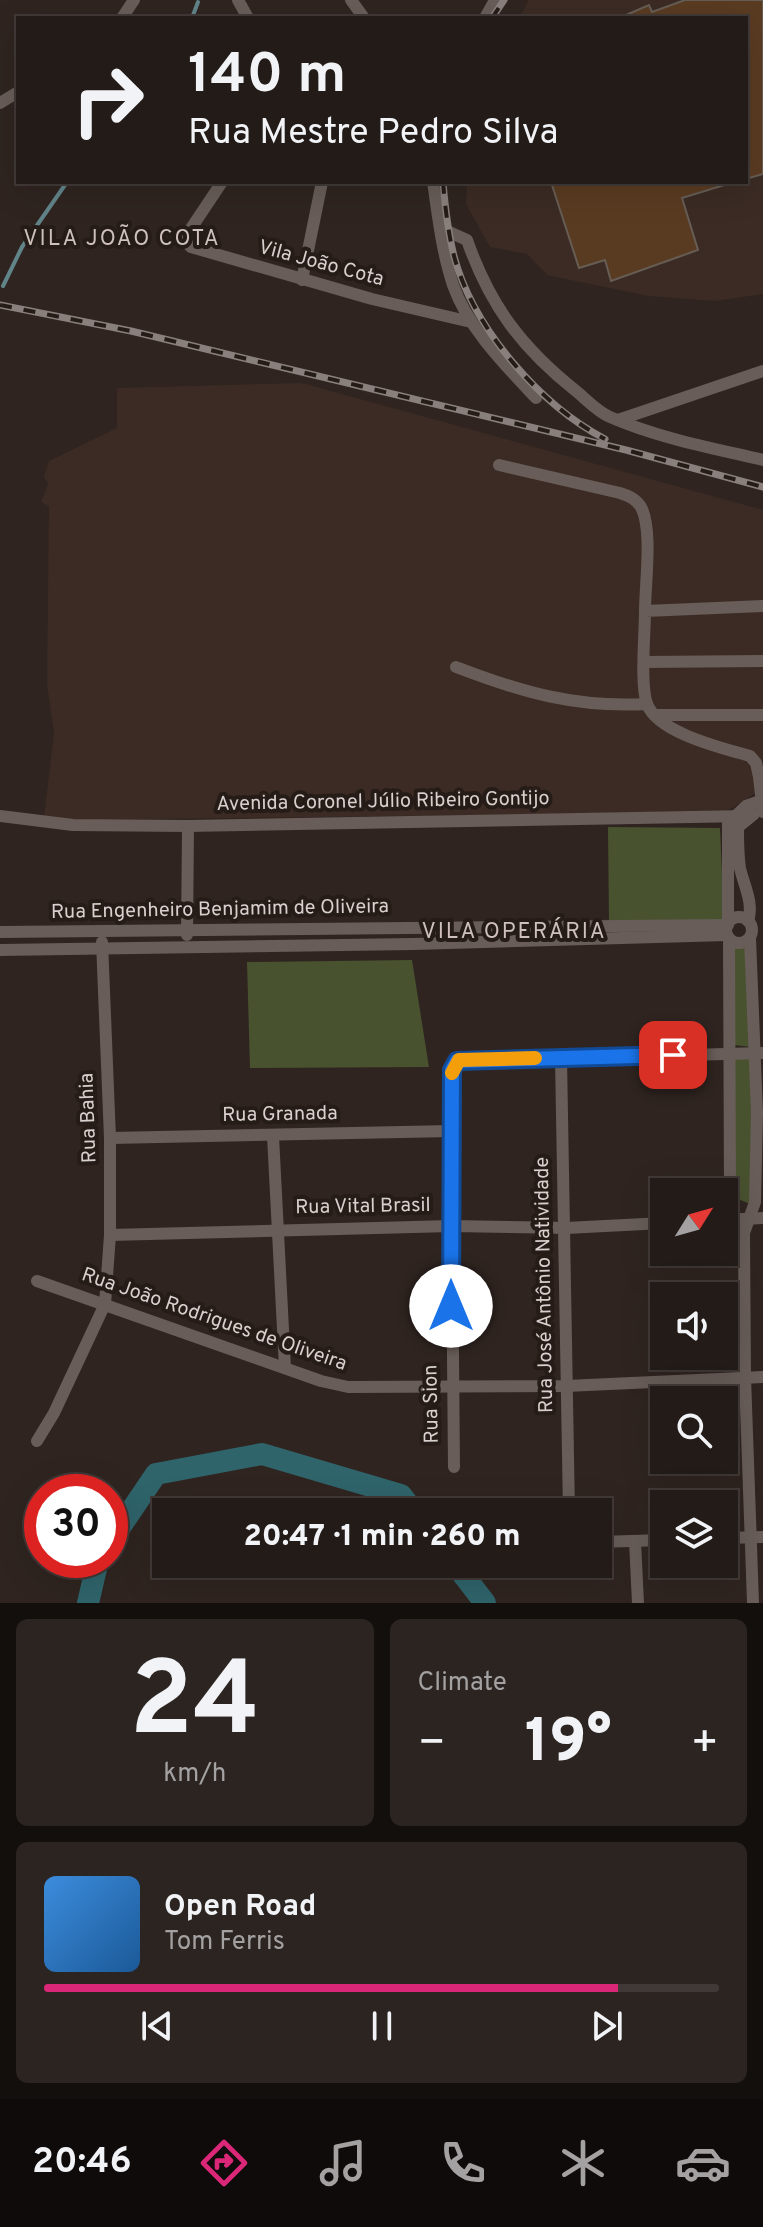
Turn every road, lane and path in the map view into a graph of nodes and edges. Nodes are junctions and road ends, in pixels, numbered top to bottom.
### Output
1 (221, 184) edge
2 (322, 184) edge
3 (433, 184) edge
4 (440, 228) junction
5 (302, 280) junction
6 (471, 322) junction
7 (763, 371) edge
8 (536, 398) dead end
9 (618, 420) junction
10 (763, 460) edge
11 (499, 465) dead end
12 (763, 606) edge
13 (645, 611) junction
14 (763, 661) edge
15 (644, 662) junction
16 (456, 667) dead end
17 (647, 704) junction
18 (655, 715) junction
19 (763, 715) edge
20 (762, 806) edge
21 (734, 814) junction
22 (0, 816) edge
23 (749, 816) junction
24 (188, 826) junction
25 (187, 929) junction
26 (728, 930) junction
27 (754, 930) edge
28 (102, 931) junction
29 (569, 931) junction
30 (0, 932) edge
31 (186, 946) junction
32 (102, 947) junction
33 (0, 950) edge
34 (760, 1053) edge
35 (729, 1054) junction
36 (561, 1058) junction
37 (451, 1131) junction
38 (273, 1136) junction
39 (110, 1138) junction
40 (730, 1178) edge
41 (757, 1218) edge
42 (650, 1224) edge
43 (451, 1226) junction
44 (566, 1228) junction
45 (738, 1228) edge
46 (277, 1229) junction
47 (744, 1233) junction
48 (110, 1235) junction
49 (37, 1281) dead end
50 (105, 1304) junction
51 (285, 1368) junction
52 (745, 1377) junction
53 (763, 1377) edge
54 (452, 1386) junction
55 (566, 1386) junction
56 (37, 1441) dead end
57 (454, 1467) dead end
58 (569, 1498) edge
59 (738, 1537) edge
60 (749, 1537) junction
61 (763, 1537) edge
62 (650, 1540) edge
63 (635, 1541) junction
64 (612, 1542) edge
65 (638, 1603) edge
66 (753, 1603) edge

1 - 5 street, Vila João Cota
2 - 5 street
3 - 4 street
4 - 6 street
4 - 9 street
5 - 6 street, Vila João Cota
6 - 8 street
7 - 9 street
9 - 10 street
11 - 13 street
12 - 13 street
13 - 15 street
14 - 15 street
15 - 17 street
16 - 17 street
17 - 18 street
18 - 19 street
18 - 20 street
20 - 21 street, Avenida Coronel Júlio Ribeiro Gontijo
20 - 23 street
21 - 23 street
21 - 24 street, Avenida Coronel Júlio Ribeiro Gontijo
21 - 26 street
22 - 24 street, Avenida Coronel Júlio Ribeiro Gontijo
23 - 27 street
24 - 25 street
25 - 28 street, Rua Engenheiro Benjamim de Oliveira
25 - 29 street, Rua Engenheiro Benjamim de Oliveira
25 - 31 street
26 - 27 street
26 - 27 street
26 - 29 street, Rua Engenheiro Benjamim de Oliveira
26 - 35 street
27 - 34 street
28 - 30 street, Rua Engenheiro Benjamim de Oliveira
28 - 32 street, Rua Bahia
29 - 31 street, Rua Engenheiro Benjamim de Oliveira
31 - 32 street, Rua Engenheiro Benjamim de Oliveira
32 - 33 street, Rua Engenheiro Benjamim de Oliveira
32 - 39 street, Rua Bahia
34 - 35 street
34 - 41 street
35 - 36 street
35 - 40 street
36 - 37 street, Rua Sion
36 - 44 street, Rua José Antônio Natividade
37 - 38 street, Rua Granada
37 - 43 street, Rua Sion
38 - 39 street, Rua Granada
38 - 46 street
39 - 48 street, Rua Bahia
41 - 47 street
42 - 44 street, Rua Vital Brasil
43 - 44 street, Rua Vital Brasil
43 - 46 street, Rua Vital Brasil
43 - 54 street, Rua Sion
44 - 55 street, Rua José Antônio Natividade
45 - 47 street
46 - 48 street, Rua Vital Brasil
46 - 51 street
47 - 52 street
48 - 50 street, Rua Bahia
49 - 50 street, Rua João Rodrigues de Oliveira
50 - 51 street, Rua João Rodrigues de Oliveira
50 - 56 street
51 - 54 street, Rua João Rodrigues de Oliveira
52 - 53 street, Rua João Rodrigues de Oliveira
52 - 55 street, Rua João Rodrigues de Oliveira
52 - 60 street
54 - 55 street, Rua João Rodrigues de Oliveira
54 - 57 street, Rua Sion
55 - 58 street, Rua José Antônio Natividade
59 - 60 street
60 - 61 street
60 - 66 street
62 - 63 street
63 - 64 street
63 - 65 street

